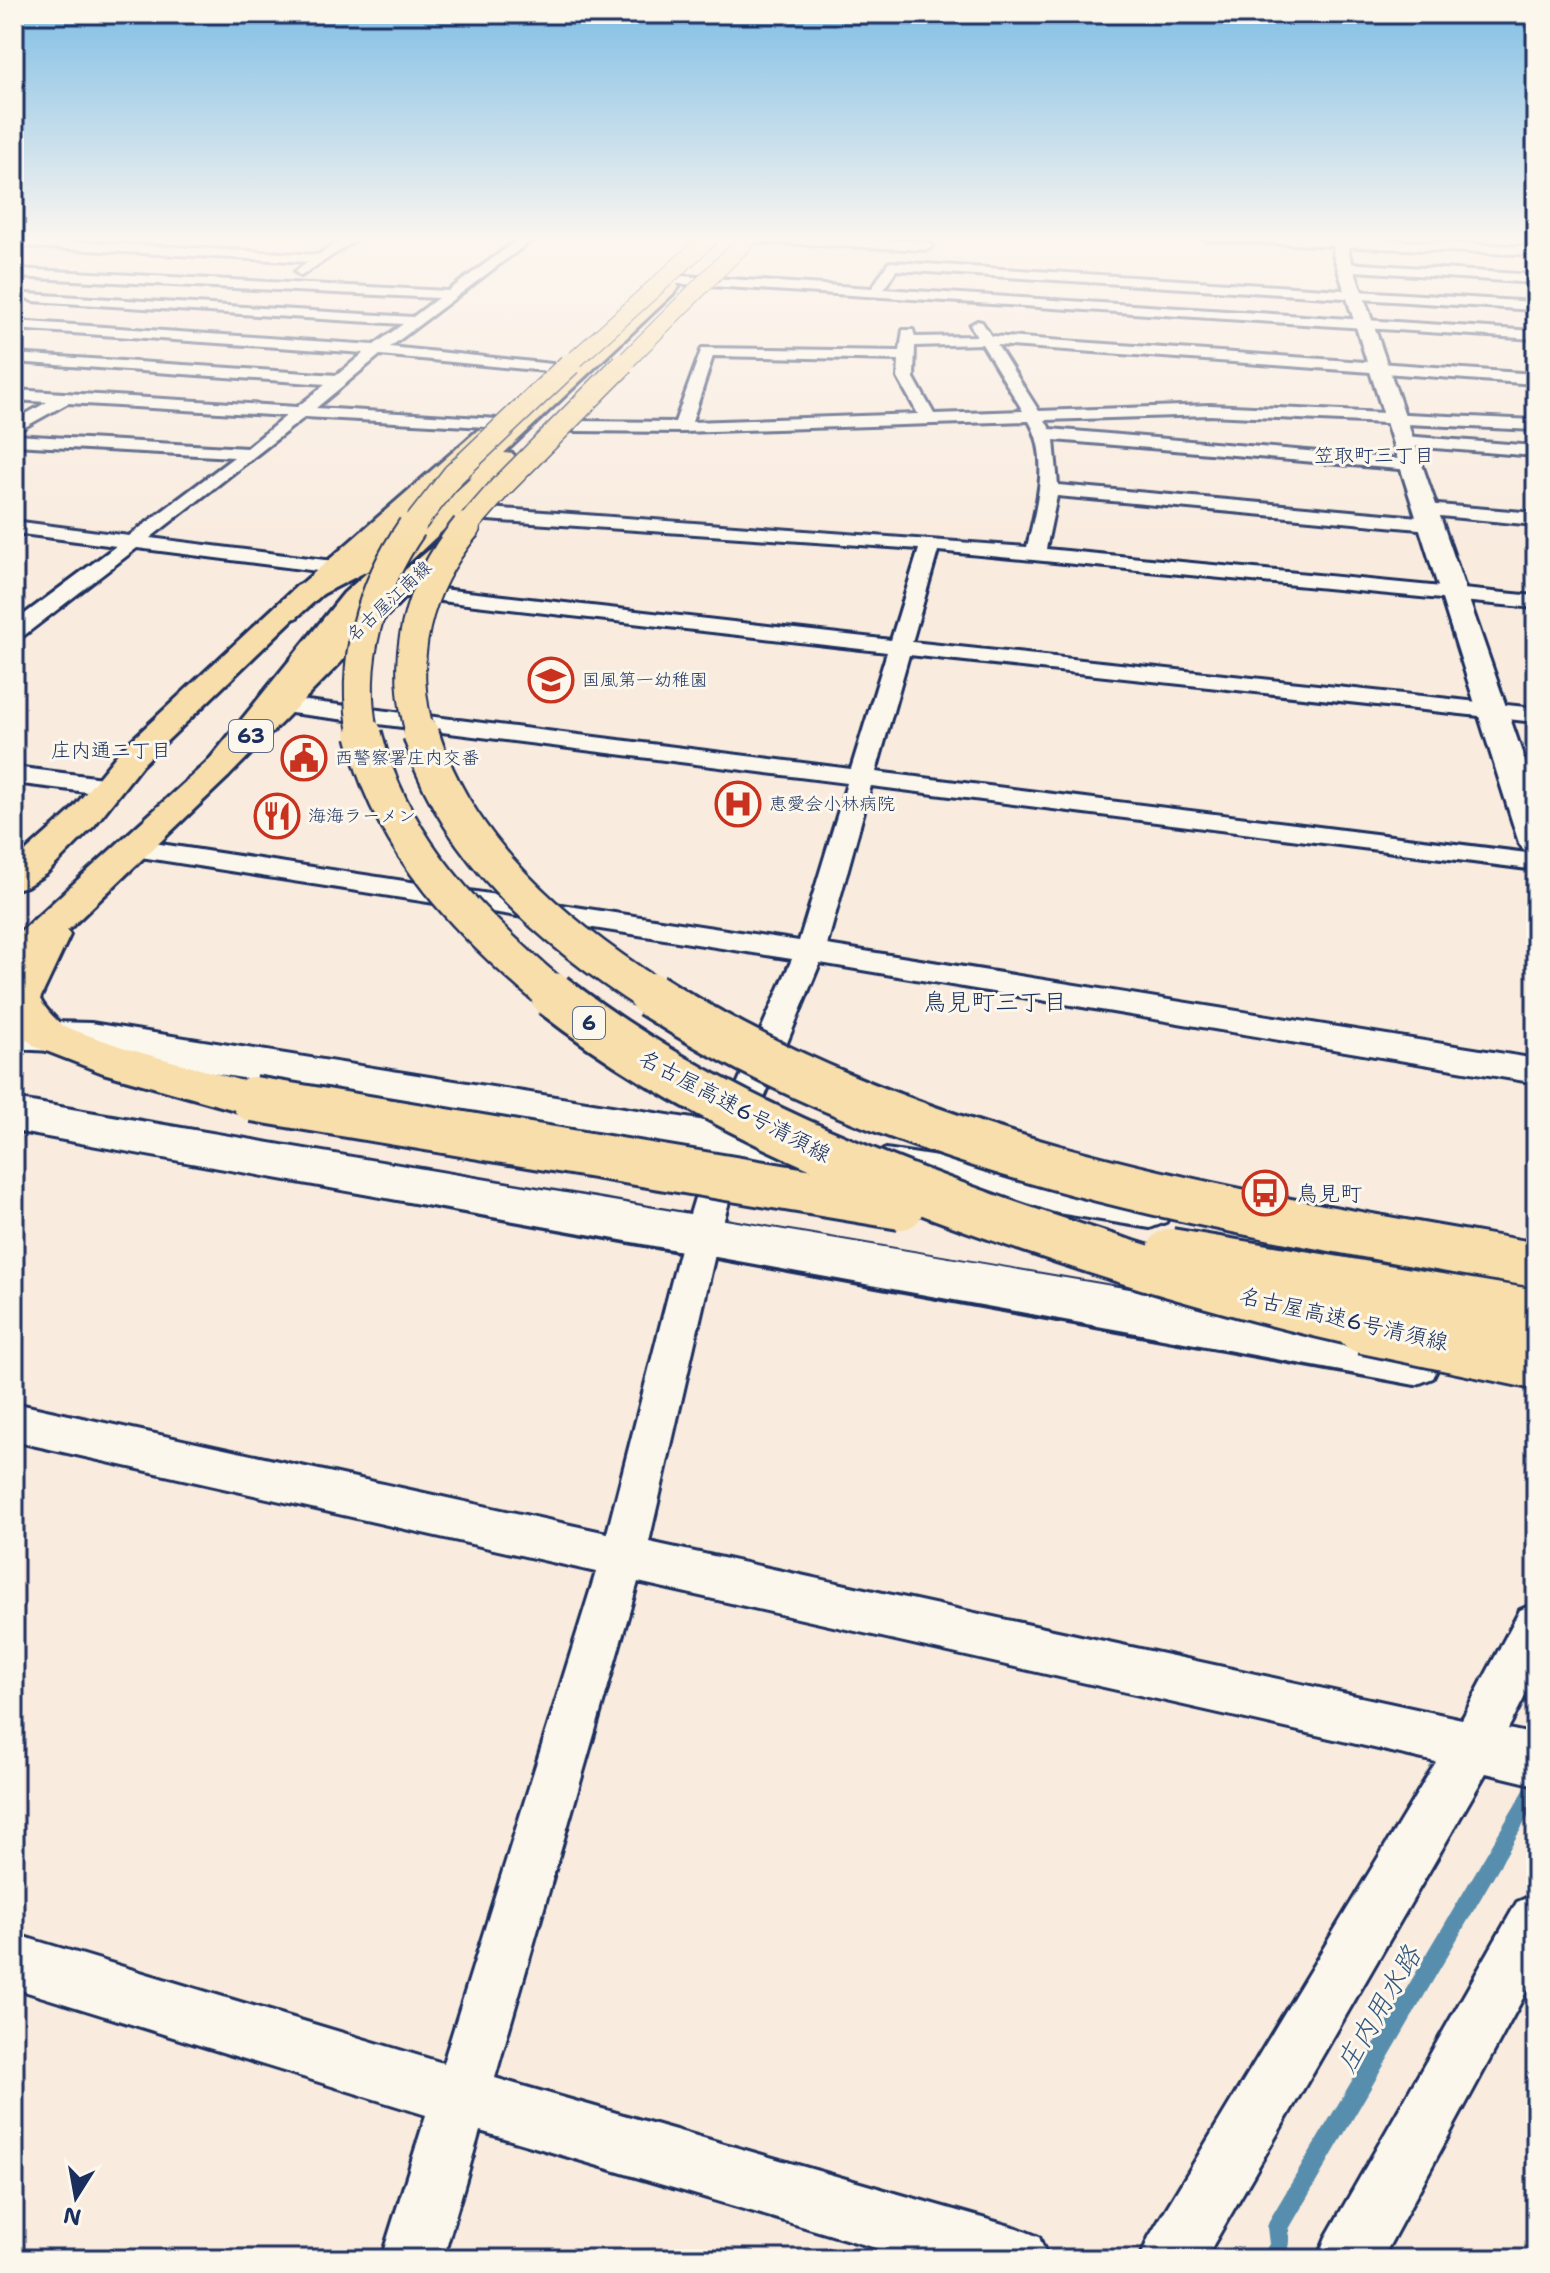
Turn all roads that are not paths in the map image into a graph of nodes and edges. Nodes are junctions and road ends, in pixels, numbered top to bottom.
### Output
1 (154, 342) edge
2 (273, 342) edge
3 (387, 342) edge
4 (592, 342) edge
5 (594, 342) edge
6 (613, 342) edge
7 (630, 342) edge
8 (646, 342) edge
9 (655, 342) edge
10 (908, 342) edge
11 (968, 342) edge
12 (987, 342) edge
13 (1016, 342) edge
14 (1370, 342) edge
15 (907, 349) junction
16 (377, 350) junction
17 (14, 358) edge
18 (116, 365) junction
19 (1379, 367) junction
20 (562, 370) junction
21 (1536, 379) edge
22 (342, 380) junction
23 (14, 395) edge
24 (64, 399) junction
25 (300, 414) junction
26 (1030, 414) junction
27 (928, 418) junction
28 (498, 424) junction
29 (1536, 425) edge
30 (573, 426) junction
31 (682, 427) junction
32 (14, 428) edge
33 (1045, 434) junction
34 (14, 440) edge
35 (1403, 441) junction
36 (1536, 451) edge
37 (251, 453) junction
38 (468, 483) junction
39 (1049, 490) junction
40 (487, 514) junction
41 (1428, 517) junction
42 (1536, 519) edge
43 (14, 527) edge
44 (136, 542) junction
45 (930, 544) junction
46 (1035, 555) junction
47 (333, 567) junction
48 (397, 590) junction
49 (1454, 594) junction
50 (1536, 602) edge
51 (14, 632) edge
52 (900, 649) junction
53 (283, 705) junction
54 (1492, 711) junction
55 (1536, 715) edge
56 (217, 770) junction
57 (14, 775) edge
58 (861, 775) junction
59 (103, 786) junction
60 (1536, 843) edge
61 (134, 848) junction
62 (1536, 862) edge
63 (14, 865) edge
64 (14, 878) edge
65 (64, 912) junction
66 (810, 952) junction
67 (14, 959) edge
68 (32, 1036) edge
69 (1536, 1071) edge
70 (14, 1115) edge
71 (729, 1142) junction
72 (701, 1237) junction
73 (1536, 1268) edge
74 (1536, 1312) edge
75 (1536, 1361) edge
76 (1536, 1383) edge
77 (14, 1422) edge
78 (623, 1558) junction
79 (1536, 1626) edge
80 (1474, 1746) junction
81 (1536, 1760) edge
82 (1536, 1921) edge
83 (14, 1961) edge
84 (461, 2097) junction
85 (412, 2259) edge
86 (1017, 2259) edge
87 (1171, 2259) edge
88 (1348, 2259) edge

1 - 18 street
2 - 16 street
3 - 16 street
4 - 75 main road, 名古屋高速6号清須線 / 6, bridge
5 - 20 main road
6 - 38 main road
7 - 38 main road
8 - 73 main road, bridge
9 - 30 main road, 名古屋江南線 / 63
10 - 15 street
11 - 15 street
12 - 26 street
13 - 19 street
14 - 19 street
15 - 27 street
15 - 31 street
16 - 20 street
16 - 22 street
17 - 18 street
18 - 22 street
18 - 24 street
19 - 21 street
19 - 35 street
20 - 28 main road
22 - 25 street
23 - 24 street
24 - 25 street
24 - 32 street
25 - 28 street
25 - 37 street
26 - 27 street
26 - 33 street
26 - 35 street
27 - 31 street
28 - 47 main road
29 - 35 street
30 - 31 street
30 - 40 main road, 名古屋江南線 / 63
33 - 35 street
33 - 39 street
34 - 37 street
35 - 36 street
35 - 41 street
37 - 44 street
38 - 56 main road
38 - 64 main road
39 - 41 street
39 - 46 street
40 - 45 street
40 - 48 main road, 名古屋江南線 / 63
41 - 42 street
41 - 49 street
43 - 44 street
44 - 47 street
44 - 51 street
45 - 46 street
45 - 52 street
46 - 49 street
47 - 59 main road
48 - 52 street
48 - 53 main road, 名古屋江南線 / 63
49 - 50 street
49 - 54 street
52 - 54 street
52 - 58 street
53 - 56 main road, 名古屋江南線 / 63
53 - 58 street
54 - 55 street
54 - 60 street
56 - 61 main road, 名古屋江南線 / 63
57 - 59 street
58 - 62 street
58 - 66 street
59 - 63 main road
61 - 65 main road, 名古屋江南線 / 63
61 - 66 street
65 - 67 main road, 名古屋江南線 / 63
65 - 68 main road
66 - 69 street
66 - 71 street
68 - 71 street
68 - 74 main road, bridge
70 - 72 street
71 - 72 street
71 - 73 street
72 - 76 street
72 - 78 street
77 - 78 street
78 - 80 street
78 - 84 street
79 - 80 street
80 - 81 street
80 - 87 street
82 - 88 street
83 - 84 street
84 - 85 street
84 - 86 street

